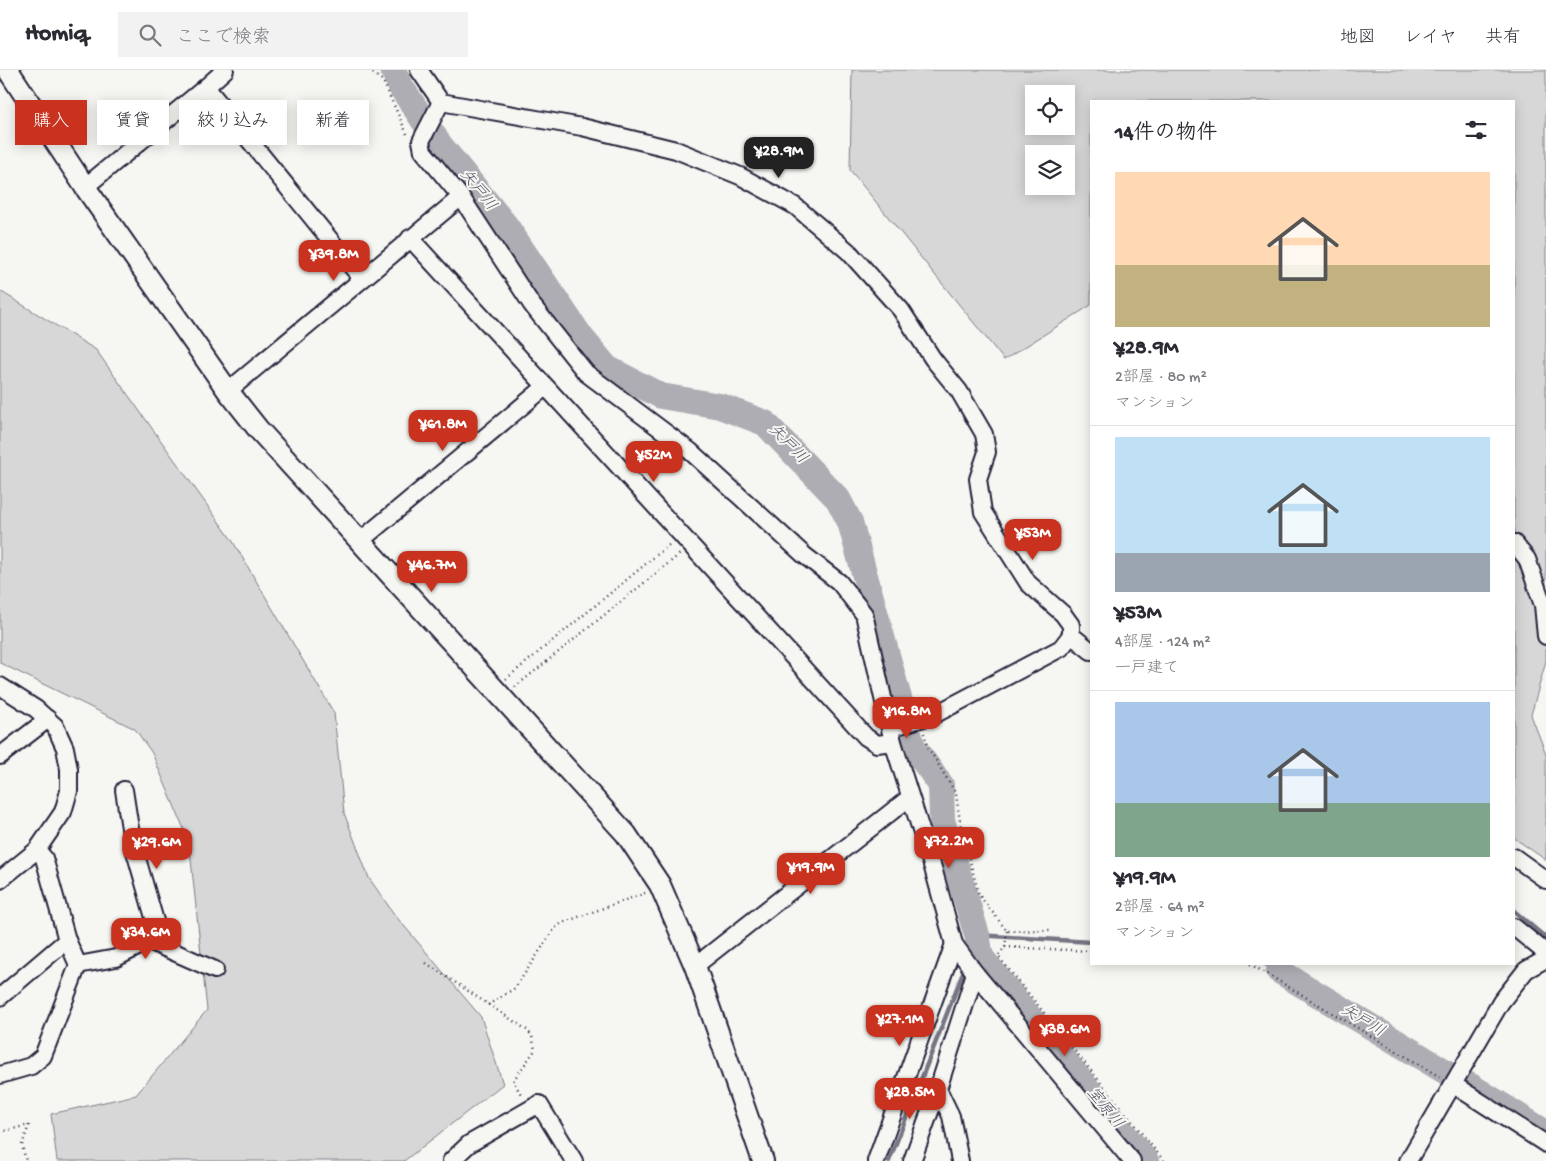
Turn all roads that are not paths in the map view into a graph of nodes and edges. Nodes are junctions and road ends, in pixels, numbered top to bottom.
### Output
1 (8, 70) edge
2 (225, 70) edge
3 (419, 70) edge
4 (206, 88) junction
5 (442, 102) junction
6 (85, 187) junction
7 (460, 197) junction
8 (410, 238) junction
9 (362, 279) junction
10 (545, 387) junction
11 (228, 391) junction
12 (360, 541) junction
13 (1515, 544) edge
14 (1071, 635) junction
15 (1546, 636) edge
16 (1090, 650) edge
17 (0, 686) edge
18 (48, 719) junction
19 (891, 735) junction
20 (0, 756) edge
21 (124, 790) dead end
22 (909, 798) junction
23 (37, 850) junction
24 (1515, 858) edge
25 (0, 880) edge
26 (1546, 880) edge
27 (1515, 928) edge
28 (67, 940) junction
29 (149, 942) junction
30 (957, 949) junction
31 (1546, 953) edge
32 (1546, 959) edge
33 (78, 965) junction
34 (694, 966) junction
35 (215, 970) dead end
36 (975, 973) junction
37 (0, 997) edge
38 (0, 1075) edge
39 (1454, 1085) junction
40 (938, 1089) junction
41 (1546, 1144) edge
42 (451, 1161) edge
43 (574, 1161) edge
44 (763, 1161) edge
45 (876, 1161) edge
46 (912, 1161) edge
47 (960, 1161) edge
48 (1132, 1161) edge
49 (1408, 1161) edge

1 - 6 street
2 - 4 street
3 - 5 street
4 - 6 street
4 - 9 street
5 - 7 street
5 - 14 street
6 - 11 street
7 - 8 street
7 - 19 street
8 - 9 street
8 - 10 street
9 - 11 street
10 - 12 street
10 - 19 street
11 - 12 street
12 - 34 street
13 - 15 street
14 - 16 street
14 - 19 street
17 - 18 street
18 - 20 street
18 - 23 street
19 - 22 street
21 - 29 street
22 - 30 street
22 - 34 street
23 - 25 street
23 - 28 street
24 - 26 street
27 - 31 street
28 - 33 street
28 - 37 street
29 - 33 street
29 - 35 street
30 - 36 street
30 - 45 street
32 - 39 street
33 - 38 street
34 - 44 street
36 - 40 street
36 - 48 street
39 - 41 street
39 - 49 street
40 - 46 street
40 - 47 street
42 - 43 street

